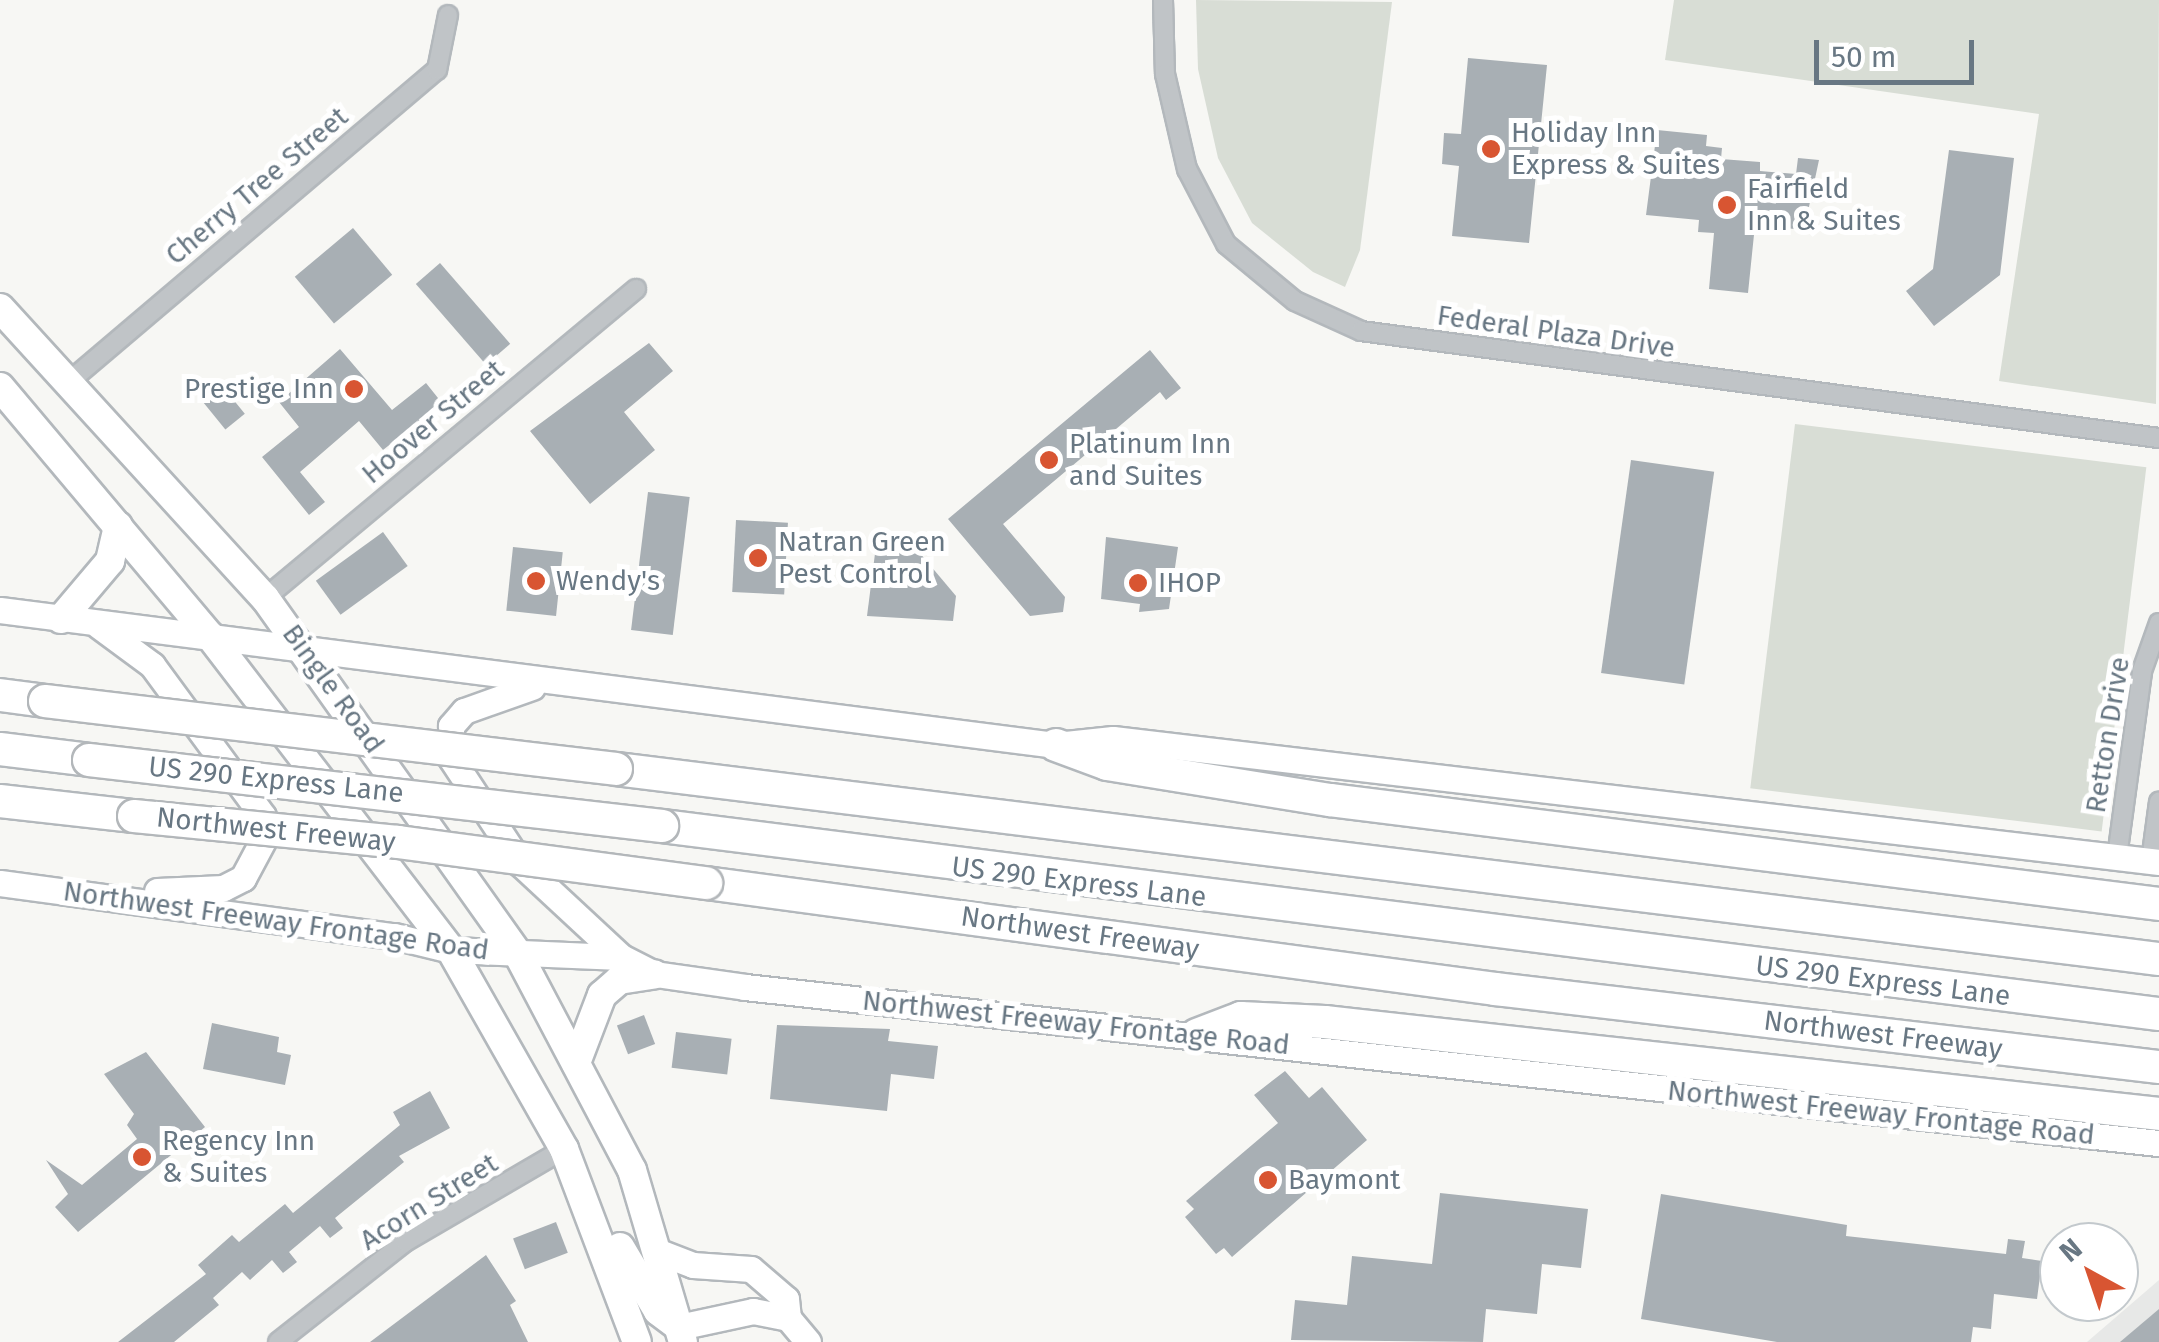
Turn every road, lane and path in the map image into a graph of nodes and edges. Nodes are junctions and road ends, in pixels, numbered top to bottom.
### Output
1 (1163, 0) edge
2 (448, 16) dead end
3 (636, 289) dead end
4 (0, 308) edge
5 (71, 380) junction
6 (0, 386) edge
7 (2159, 438) edge
8 (118, 526) junction
9 (265, 598) junction
10 (0, 610) edge
11 (61, 619) junction
12 (2159, 623) edge
13 (96, 624) junction
14 (210, 636) junction
15 (309, 654) junction
16 (562, 685) junction
17 (0, 695) edge
18 (1056, 744) junction
19 (0, 748) edge
20 (0, 800) edge
21 (2159, 802) edge
22 (2117, 857) junction
23 (2155, 861) edge
24 (0, 882) edge
25 (92, 894) junction
26 (2159, 904) edge
27 (451, 950) junction
28 (518, 954) junction
29 (621, 957) junction
30 (2159, 959) edge
31 (655, 974) junction
32 (2159, 1014) edge
33 (1197, 1035) junction
34 (576, 1063) junction
35 (2159, 1067) edge
36 (2159, 1114) edge
37 (2159, 1143) edge
38 (568, 1159) junction
39 (659, 1252) junction
40 (788, 1318) junction
41 (681, 1334) edge
42 (278, 1342) edge
43 (638, 1342) edge
44 (808, 1342) edge

1 - 7 street, Federal Plaza Drive
2 - 5 street, Cherry Tree Street
3 - 9 street, Hoover Street
4 - 5 main road, Bingle Road
5 - 9 main road, Bingle Road
6 - 8 main road
8 - 11 main road
8 - 14 main road
9 - 15 main road, Bingle Road
10 - 11 main road
11 - 13 main road
12 - 22 street, Retton Drive
13 - 14 main road
13 - 25 main road
14 - 15 main road
14 - 27 main road
15 - 16 main road
15 - 28 main road, Bingle Road
16 - 18 main road
16 - 29 main road
17 - 30 highway, bridge
18 - 22 main road
18 - 26 highway
19 - 32 highway, US 290 Express Lane, bridge
20 - 35 highway, Northwest Freeway, bridge
21 - 23 street
22 - 23 main road
24 - 25 main road, Northwest Freeway Frontage Road
25 - 27 main road, Northwest Freeway Frontage Road
27 - 28 main road, Northwest Freeway Frontage Road
27 - 38 main road
28 - 29 main road, Northwest Freeway Frontage Road
28 - 34 main road, Bingle Road
29 - 31 main road, Northwest Freeway Frontage Road
31 - 33 main road, Northwest Freeway Frontage Road
31 - 34 main road
33 - 36 highway
33 - 37 main road, Northwest Freeway Frontage Road
34 - 39 main road, Bingle Road
38 - 41 main road
38 - 42 street, Acorn Street
38 - 43 main road
39 - 40 main road
39 - 41 main road, Bingle Road
40 - 41 main road
40 - 44 main road

